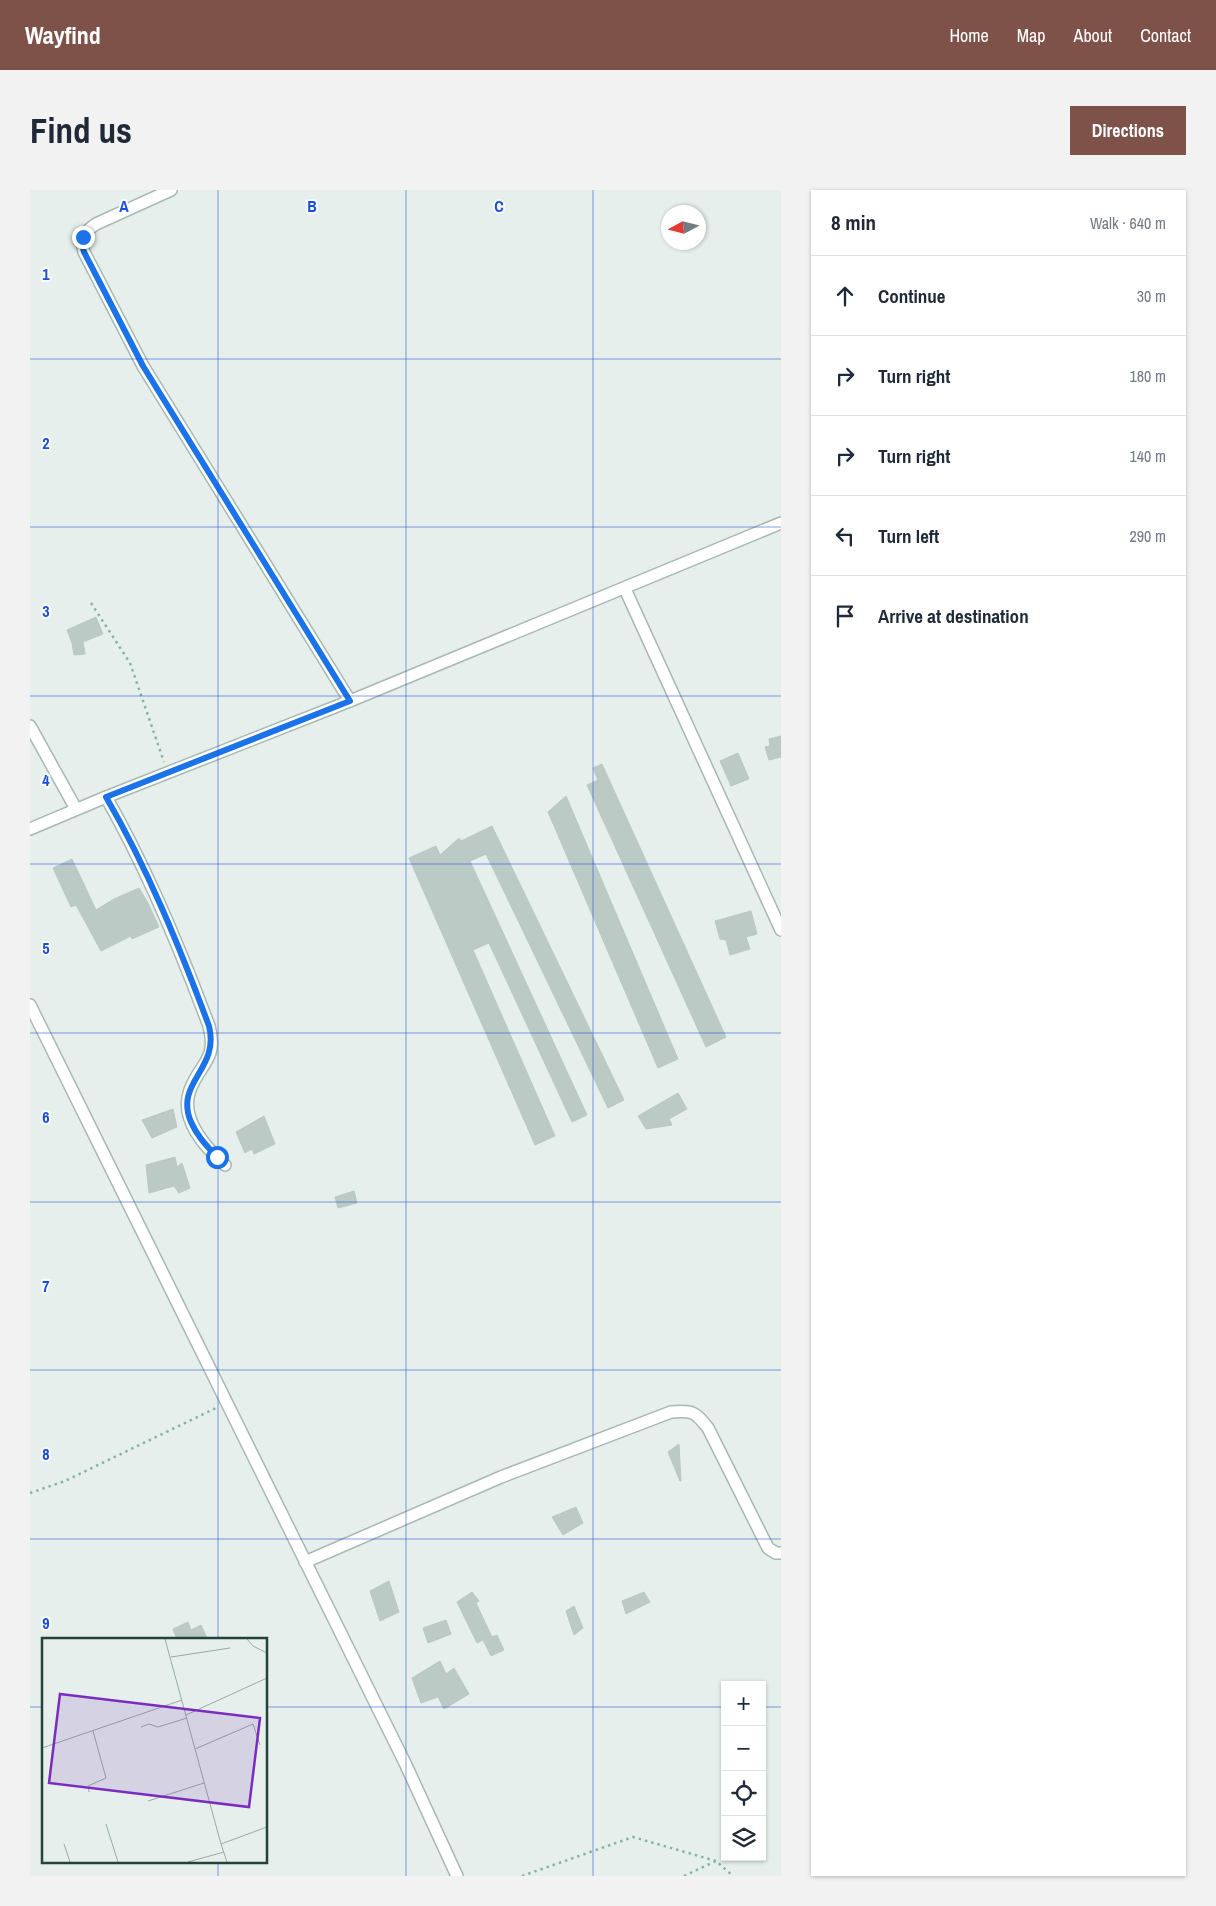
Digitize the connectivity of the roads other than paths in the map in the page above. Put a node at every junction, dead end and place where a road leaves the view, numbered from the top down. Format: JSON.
{"nodes":[{"id":1,"x":171,"y":190,"type":"edge"},
{"id":2,"x":781,"y":523,"type":"edge"},
{"id":3,"x":625,"y":588,"type":"junction"},
{"id":4,"x":350,"y":701,"type":"junction"},
{"id":5,"x":30,"y":726,"type":"edge"},
{"id":6,"x":106,"y":797,"type":"junction"},
{"id":7,"x":76,"y":809,"type":"junction"},
{"id":8,"x":30,"y":829,"type":"edge"},
{"id":9,"x":781,"y":930,"type":"edge"},
{"id":10,"x":30,"y":1005,"type":"edge"},
{"id":11,"x":225,"y":1165,"type":"dead end"},
{"id":12,"x":781,"y":1553,"type":"edge"},
{"id":13,"x":305,"y":1562,"type":"junction"},
{"id":14,"x":457,"y":1876,"type":"edge"}],
"edges":[{"from":1,"to":4,"type":"street"},
{"from":2,"to":3,"type":"street"},
{"from":3,"to":4,"type":"street"},
{"from":3,"to":9,"type":"street"},
{"from":4,"to":6,"type":"street"},
{"from":5,"to":7,"type":"street"},
{"from":6,"to":7,"type":"street"},
{"from":6,"to":11,"type":"street"},
{"from":7,"to":8,"type":"street"},
{"from":10,"to":13,"type":"street"},
{"from":12,"to":13,"type":"street"},
{"from":13,"to":14,"type":"street"}]}
